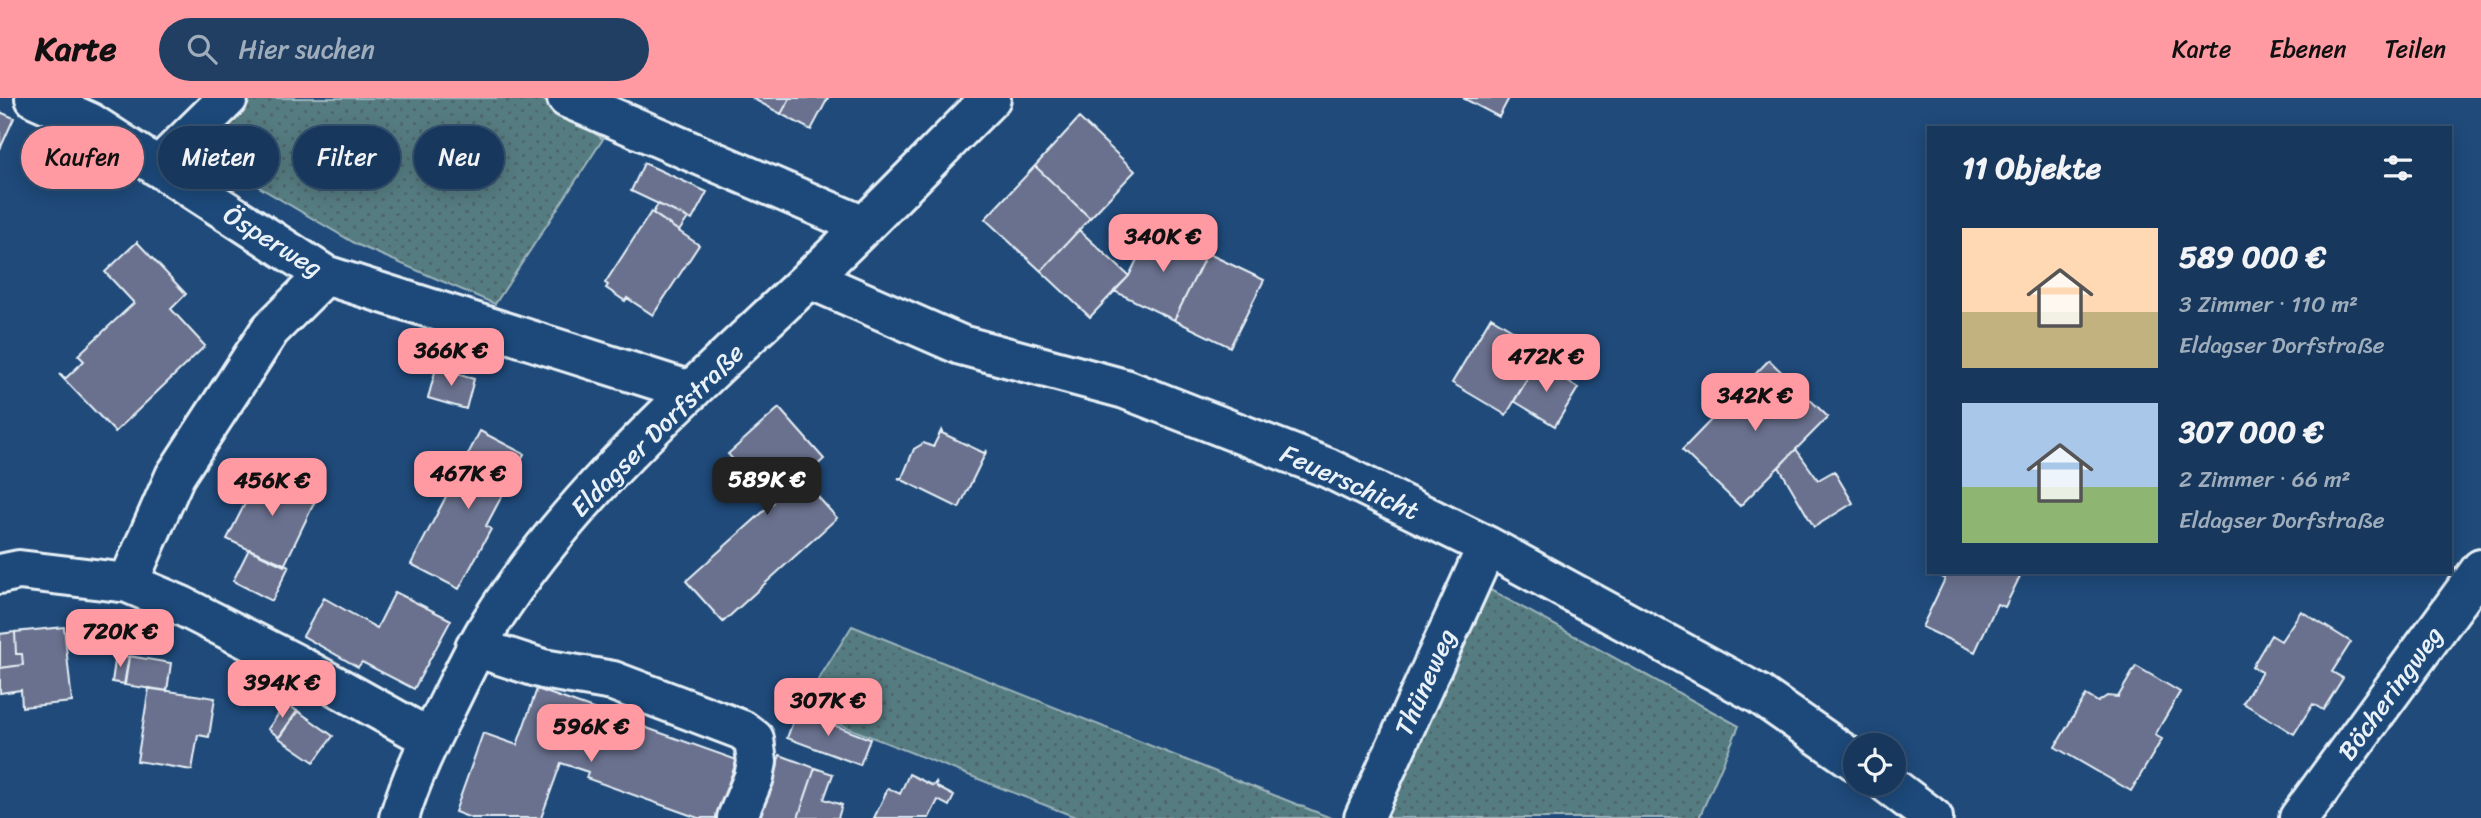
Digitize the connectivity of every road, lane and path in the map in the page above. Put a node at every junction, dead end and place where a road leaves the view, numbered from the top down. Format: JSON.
{"nodes":[{"id":1,"x":35,"y":98,"type":"edge"},
{"id":2,"x":228,"y":98,"type":"edge"},
{"id":3,"x":567,"y":98,"type":"edge"},
{"id":4,"x":991,"y":98,"type":"edge"},
{"id":5,"x":200,"y":126,"type":"edge"},
{"id":6,"x":158,"y":167,"type":"edge"},
{"id":7,"x":192,"y":189,"type":"edge"},
{"id":8,"x":864,"y":226,"type":"junction"},
{"id":9,"x":324,"y":275,"type":"junction"},
{"id":10,"x":810,"y":279,"type":"junction"},
{"id":11,"x":691,"y":391,"type":"junction"},
{"id":12,"x":1487,"y":546,"type":"junction"},
{"id":13,"x":2481,"y":569,"type":"edge"},
{"id":14,"x":0,"y":574,"type":"edge"},
{"id":15,"x":128,"y":583,"type":"junction"},
{"id":16,"x":475,"y":647,"type":"junction"},
{"id":17,"x":429,"y":738,"type":"junction"},
{"id":18,"x":1843,"y":753,"type":"edge"},
{"id":19,"x":1904,"y":796,"type":"edge"},
{"id":20,"x":399,"y":818,"type":"edge"},
{"id":21,"x":737,"y":818,"type":"edge"},
{"id":22,"x":1364,"y":818,"type":"edge"},
{"id":23,"x":1933,"y":818,"type":"edge"},
{"id":24,"x":2298,"y":818,"type":"edge"}],
"edges":[{"from":1,"to":6,"type":"street","name":"Ösperweg"},
{"from":2,"to":5,"type":"street"},
{"from":3,"to":8,"type":"street"},
{"from":4,"to":8,"type":"street","name":"Eldagser Dorfstraße"},
{"from":7,"to":9,"type":"street","name":"Ösperweg"},
{"from":8,"to":10,"type":"street","name":"Eldagser Dorfstraße"},
{"from":9,"to":11,"type":"street","name":"Ösperweg"},
{"from":9,"to":15,"type":"street"},
{"from":10,"to":11,"type":"street","name":"Eldagser Dorfstraße"},
{"from":10,"to":12,"type":"street","name":"Feuerschicht"},
{"from":11,"to":16,"type":"street","name":"Eldagser Dorfstraße"},
{"from":12,"to":18,"type":"street","name":"Feuerschicht"},
{"from":12,"to":22,"type":"street","name":"Thüneweg"},
{"from":13,"to":24,"type":"street","name":"Böcheringweg"},
{"from":14,"to":15,"type":"street"},
{"from":15,"to":17,"type":"street"},
{"from":16,"to":17,"type":"street","name":"Eldagser Dorfstraße"},
{"from":16,"to":21,"type":"street"},
{"from":17,"to":20,"type":"street","name":"Eldagser Dorfstraße"},
{"from":19,"to":23,"type":"street"}]}
